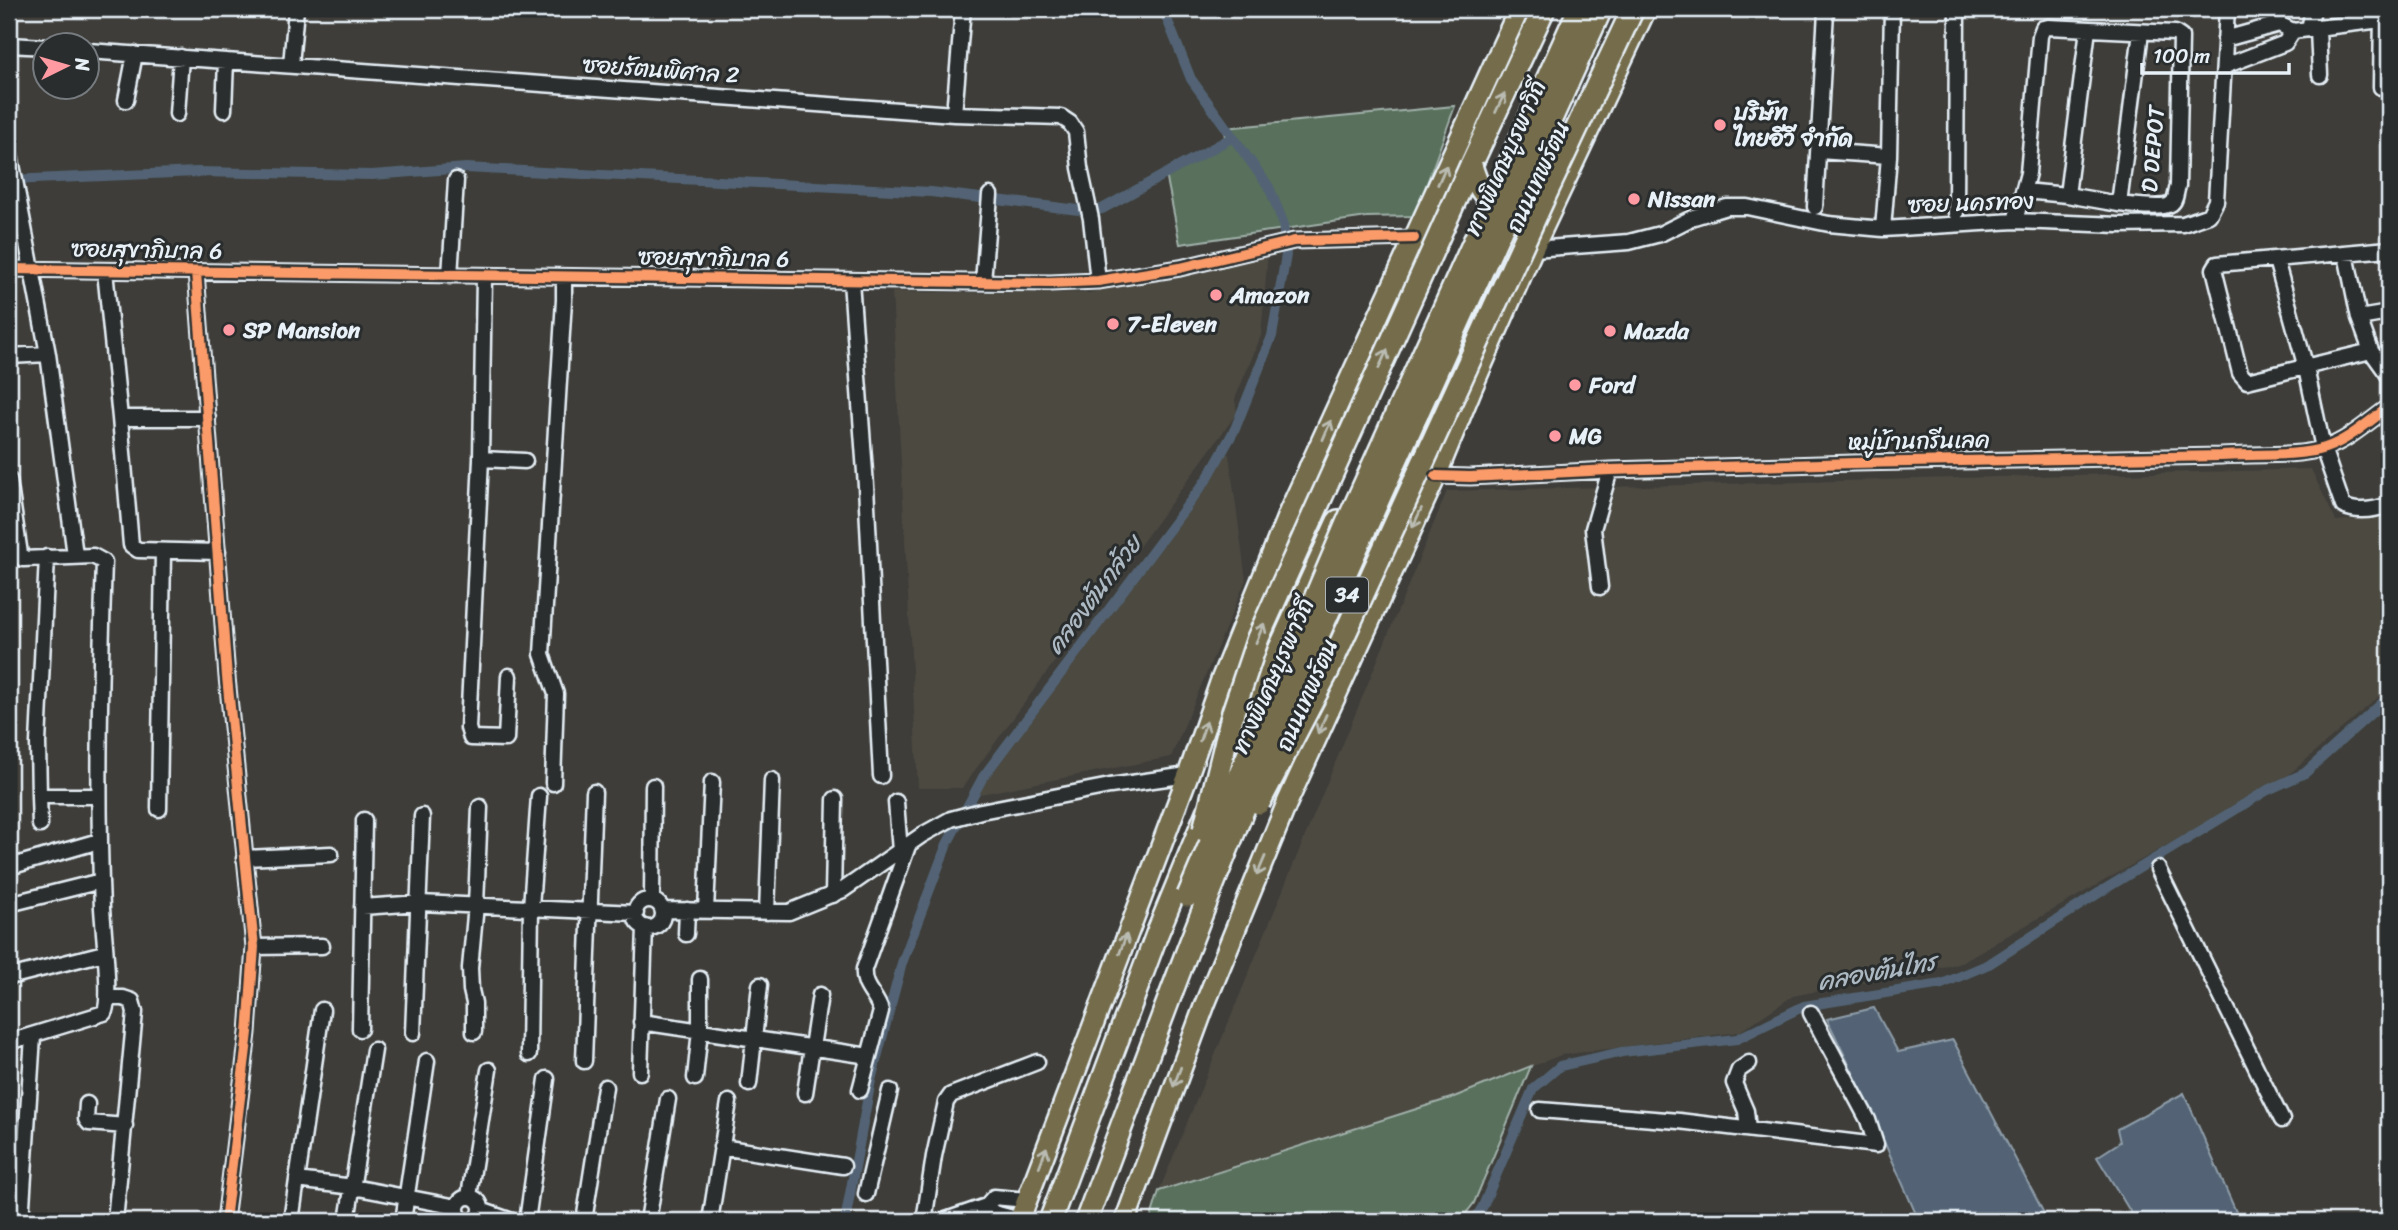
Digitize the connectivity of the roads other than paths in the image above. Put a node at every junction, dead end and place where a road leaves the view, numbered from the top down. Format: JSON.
{"nodes":[{"id":1,"x":296,"y":9,"type":"edge"},
{"id":2,"x":963,"y":9,"type":"edge"},
{"id":3,"x":1519,"y":9,"type":"edge"},
{"id":4,"x":1544,"y":9,"type":"edge"},
{"id":5,"x":1569,"y":9,"type":"edge"},
{"id":6,"x":1579,"y":9,"type":"edge"},
{"id":7,"x":1601,"y":9,"type":"edge"},
{"id":8,"x":1609,"y":9,"type":"edge"},
{"id":9,"x":1633,"y":9,"type":"edge"},
{"id":10,"x":1647,"y":9,"type":"edge"},
{"id":11,"x":1892,"y":9,"type":"edge"},
{"id":12,"x":1957,"y":9,"type":"edge"},
{"id":13,"x":2227,"y":9,"type":"edge"},
{"id":14,"x":2313,"y":9,"type":"edge"},
{"id":15,"x":1826,"y":11,"type":"dead end"},
{"id":16,"x":2385,"y":16,"type":"edge"},
{"id":17,"x":2088,"y":29,"type":"junction"},
{"id":18,"x":2314,"y":29,"type":"junction"},
{"id":19,"x":2293,"y":31,"type":"junction"},
{"id":20,"x":2141,"y":32,"type":"junction"},
{"id":21,"x":2225,"y":39,"type":"junction"},
{"id":22,"x":9,"y":45,"type":"edge"},
{"id":23,"x":32,"y":46,"type":"edge"},
{"id":24,"x":102,"y":52,"type":"edge"},
{"id":25,"x":135,"y":54,"type":"junction"},
{"id":26,"x":181,"y":57,"type":"junction"},
{"id":27,"x":226,"y":61,"type":"junction"},
{"id":28,"x":291,"y":65,"type":"junction"},
{"id":29,"x":2225,"y":66,"type":"junction"},
{"id":30,"x":2320,"y":75,"type":"dead end"},
{"id":31,"x":2381,"y":87,"type":"dead end"},
{"id":32,"x":127,"y":100,"type":"dead end"},
{"id":33,"x":224,"y":110,"type":"dead end"},
{"id":34,"x":177,"y":114,"type":"dead end"},
{"id":35,"x":954,"y":114,"type":"junction"},
{"id":36,"x":9,"y":149,"type":"edge"},
{"id":37,"x":1819,"y":151,"type":"junction"},
{"id":38,"x":1889,"y":156,"type":"junction"},
{"id":39,"x":1471,"y":165,"type":"junction"},
{"id":40,"x":456,"y":180,"type":"dead end"},
{"id":41,"x":2024,"y":191,"type":"junction"},
{"id":42,"x":990,"y":195,"type":"dead end"},
{"id":43,"x":2067,"y":195,"type":"junction"},
{"id":44,"x":1543,"y":200,"type":"junction"},
{"id":45,"x":2119,"y":204,"type":"junction"},
{"id":46,"x":2154,"y":206,"type":"junction"},
{"id":47,"x":1815,"y":207,"type":"dead end"},
{"id":48,"x":1956,"y":213,"type":"dead end"},
{"id":49,"x":2015,"y":221,"type":"junction"},
{"id":50,"x":2153,"y":224,"type":"junction"},
{"id":51,"x":1883,"y":229,"type":"junction"},
{"id":52,"x":1414,"y":238,"type":"junction"},
{"id":53,"x":1533,"y":249,"type":"junction"},
{"id":54,"x":2389,"y":249,"type":"edge"},
{"id":55,"x":2346,"y":254,"type":"junction"},
{"id":56,"x":2276,"y":260,"type":"junction"},
{"id":57,"x":9,"y":269,"type":"edge"},
{"id":58,"x":31,"y":270,"type":"junction"},
{"id":59,"x":105,"y":271,"type":"junction"},
{"id":60,"x":195,"y":272,"type":"junction"},
{"id":61,"x":450,"y":276,"type":"junction"},
{"id":62,"x":484,"y":277,"type":"junction"},
{"id":63,"x":564,"y":278,"type":"junction"},
{"id":64,"x":851,"y":281,"type":"junction"},
{"id":65,"x":1098,"y":281,"type":"junction"},
{"id":66,"x":983,"y":282,"type":"junction"},
{"id":67,"x":2389,"y":313,"type":"edge"},
{"id":68,"x":2359,"y":318,"type":"junction"},
{"id":69,"x":2371,"y":351,"type":"junction"},
{"id":70,"x":48,"y":354,"type":"junction"},
{"id":71,"x":9,"y":356,"type":"edge"},
{"id":72,"x":2306,"y":368,"type":"junction"},
{"id":73,"x":2389,"y":376,"type":"edge"},
{"id":74,"x":2389,"y":407,"type":"edge"},
{"id":75,"x":120,"y":418,"type":"junction"},
{"id":76,"x":208,"y":418,"type":"junction"},
{"id":77,"x":2323,"y":448,"type":"junction"},
{"id":78,"x":481,"y":459,"type":"junction"},
{"id":79,"x":525,"y":461,"type":"dead end"},
{"id":80,"x":1310,"y":468,"type":"junction"},
{"id":81,"x":1610,"y":470,"type":"junction"},
{"id":82,"x":1436,"y":476,"type":"junction"},
{"id":83,"x":9,"y":480,"type":"edge"},
{"id":84,"x":2389,"y":505,"type":"edge"},
{"id":85,"x":163,"y":552,"type":"junction"},
{"id":86,"x":218,"y":552,"type":"junction"},
{"id":87,"x":75,"y":555,"type":"junction"},
{"id":88,"x":47,"y":558,"type":"junction"},
{"id":89,"x":1600,"y":587,"type":"dead end"},
{"id":90,"x":1291,"y":619,"type":"junction"},
{"id":91,"x":509,"y":676,"type":"dead end"},
{"id":92,"x":1188,"y":775,"type":"junction"},
{"id":93,"x":881,"y":776,"type":"dead end"},
{"id":94,"x":772,"y":780,"type":"dead end"},
{"id":95,"x":712,"y":782,"type":"dead end"},
{"id":96,"x":552,"y":783,"type":"dead end"},
{"id":97,"x":653,"y":786,"type":"dead end"},
{"id":98,"x":594,"y":792,"type":"dead end"},
{"id":99,"x":39,"y":796,"type":"junction"},
{"id":100,"x":98,"y":796,"type":"junction"},
{"id":101,"x":538,"y":796,"type":"dead end"},
{"id":102,"x":835,"y":799,"type":"dead end"},
{"id":103,"x":896,"y":802,"type":"dead end"},
{"id":104,"x":480,"y":807,"type":"dead end"},
{"id":105,"x":159,"y":809,"type":"dead end"},
{"id":106,"x":422,"y":816,"type":"dead end"},
{"id":107,"x":364,"y":820,"type":"dead end"},
{"id":108,"x":40,"y":825,"type":"dead end"},
{"id":109,"x":99,"y":841,"type":"junction"},
{"id":110,"x":904,"y":848,"type":"junction"},
{"id":111,"x":331,"y":854,"type":"dead end"},
{"id":112,"x":244,"y":858,"type":"junction"},
{"id":113,"x":9,"y":867,"type":"edge"},
{"id":114,"x":2158,"y":869,"type":"dead end"},
{"id":115,"x":101,"y":881,"type":"junction"},
{"id":116,"x":833,"y":895,"type":"junction"},
{"id":117,"x":1196,"y":900,"type":"junction"},
{"id":118,"x":419,"y":903,"type":"junction"},
{"id":119,"x":9,"y":904,"type":"edge"},
{"id":120,"x":476,"y":905,"type":"junction"},
{"id":121,"x":657,"y":905,"type":"junction"},
{"id":122,"x":362,"y":907,"type":"junction"},
{"id":123,"x":531,"y":907,"type":"junction"},
{"id":124,"x":687,"y":910,"type":"junction"},
{"id":125,"x":706,"y":910,"type":"junction"},
{"id":126,"x":591,"y":911,"type":"junction"},
{"id":127,"x":767,"y":912,"type":"junction"},
{"id":128,"x":636,"y":913,"type":"junction"},
{"id":129,"x":645,"y":927,"type":"junction"},
{"id":130,"x":686,"y":934,"type":"dead end"},
{"id":131,"x":322,"y":946,"type":"dead end"},
{"id":132,"x":254,"y":947,"type":"junction"},
{"id":133,"x":104,"y":953,"type":"junction"},
{"id":134,"x":9,"y":977,"type":"edge"},
{"id":135,"x":700,"y":978,"type":"dead end"},
{"id":136,"x":760,"y":985,"type":"dead end"},
{"id":137,"x":820,"y":995,"type":"dead end"},
{"id":138,"x":109,"y":998,"type":"junction"},
{"id":139,"x":322,"y":1010,"type":"dead end"},
{"id":140,"x":1811,"y":1013,"type":"dead end"},
{"id":141,"x":641,"y":1022,"type":"junction"},
{"id":142,"x":360,"y":1029,"type":"dead end"},
{"id":143,"x":700,"y":1030,"type":"junction"},
{"id":144,"x":474,"y":1032,"type":"dead end"},
{"id":145,"x":414,"y":1033,"type":"dead end"},
{"id":146,"x":33,"y":1036,"type":"junction"},
{"id":147,"x":753,"y":1040,"type":"junction"},
{"id":148,"x":9,"y":1042,"type":"edge"},
{"id":149,"x":811,"y":1048,"type":"junction"},
{"id":150,"x":374,"y":1050,"type":"dead end"},
{"id":151,"x":529,"y":1054,"type":"dead end"},
{"id":152,"x":869,"y":1056,"type":"junction"},
{"id":153,"x":427,"y":1061,"type":"dead end"},
{"id":154,"x":584,"y":1061,"type":"dead end"},
{"id":155,"x":1037,"y":1062,"type":"dead end"},
{"id":156,"x":1749,"y":1063,"type":"dead end"},
{"id":157,"x":489,"y":1070,"type":"dead end"},
{"id":158,"x":640,"y":1072,"type":"dead end"},
{"id":159,"x":695,"y":1077,"type":"dead end"},
{"id":160,"x":547,"y":1079,"type":"dead end"},
{"id":161,"x":749,"y":1084,"type":"dead end"},
{"id":162,"x":605,"y":1087,"type":"dead end"},
{"id":163,"x":860,"y":1090,"type":"dead end"},
{"id":164,"x":890,"y":1091,"type":"dead end"},
{"id":165,"x":805,"y":1093,"type":"dead end"},
{"id":166,"x":668,"y":1099,"type":"dead end"},
{"id":167,"x":729,"y":1102,"type":"dead end"},
{"id":168,"x":87,"y":1104,"type":"dead end"},
{"id":169,"x":1540,"y":1110,"type":"dead end"},
{"id":170,"x":2282,"y":1120,"type":"dead end"},
{"id":171,"x":125,"y":1126,"type":"junction"},
{"id":172,"x":1748,"y":1129,"type":"junction"},
{"id":173,"x":721,"y":1147,"type":"junction"},
{"id":174,"x":843,"y":1166,"type":"dead end"},
{"id":175,"x":297,"y":1180,"type":"junction"},
{"id":176,"x":353,"y":1187,"type":"junction"},
{"id":177,"x":866,"y":1194,"type":"dead end"},
{"id":178,"x":469,"y":1196,"type":"junction"},
{"id":179,"x":406,"y":1197,"type":"junction"},
{"id":180,"x":1027,"y":1200,"type":"junction"},
{"id":181,"x":986,"y":1206,"type":"junction"},
{"id":182,"x":457,"y":1207,"type":"junction"},
{"id":183,"x":481,"y":1210,"type":"junction"},
{"id":184,"x":1020,"y":1220,"type":"edge"},
{"id":185,"x":21,"y":1221,"type":"edge"},
{"id":186,"x":115,"y":1221,"type":"edge"},
{"id":187,"x":225,"y":1221,"type":"edge"},
{"id":188,"x":291,"y":1221,"type":"edge"},
{"id":189,"x":347,"y":1221,"type":"edge"},
{"id":190,"x":402,"y":1221,"type":"edge"},
{"id":191,"x":466,"y":1221,"type":"edge"},
{"id":192,"x":512,"y":1221,"type":"edge"},
{"id":193,"x":527,"y":1221,"type":"edge"},
{"id":194,"x":584,"y":1221,"type":"edge"},
{"id":195,"x":648,"y":1221,"type":"edge"},
{"id":196,"x":710,"y":1221,"type":"edge"},
{"id":197,"x":924,"y":1221,"type":"edge"},
{"id":198,"x":943,"y":1221,"type":"edge"},
{"id":199,"x":1050,"y":1221,"type":"edge"},
{"id":200,"x":1065,"y":1221,"type":"edge"},
{"id":201,"x":1086,"y":1221,"type":"edge"},
{"id":202,"x":1095,"y":1221,"type":"edge"},
{"id":203,"x":1125,"y":1221,"type":"edge"}],
"edges":[{"from":1,"to":28,"type":"street"},
{"from":2,"to":35,"type":"street"},
{"from":52,"to":3,"type":"main road","one_way":true},
{"from":39,"to":4,"type":"highway","one_way":true},
{"from":5,"to":90,"type":"highway","name":"ถนนเทพรัตน","number":"34"},
{"from":6,"to":117,"type":"highway","name":"ทางพิเศษบูรพาวิถี","bridge":true},
{"from":7,"to":117,"type":"highway","name":"ทางพิเศษบูรพาวิถี","bridge":true},
{"from":8,"to":202,"type":"highway","name":"ถนนเทพรัตน","number":"34"},
{"from":9,"to":44,"type":"highway","bridge":true},
{"from":10,"to":53,"type":"main road","name":"ถนนเทพรัตน","number":"34"},
{"from":11,"to":38,"type":"street"},
{"from":12,"to":48,"type":"street"},
{"from":13,"to":21,"type":"street","name":"ซอย นครทอง"},
{"from":14,"to":18,"type":"street"},
{"from":15,"to":37,"type":"street"},
{"from":16,"to":18,"type":"street"},
{"from":16,"to":31,"type":"street"},
{"from":17,"to":20,"type":"street","name":"D DEPOT"},
{"from":17,"to":41,"type":"street","name":"D DEPOT"},
{"from":17,"to":43,"type":"street"},
{"from":18,"to":19,"type":"street"},
{"from":18,"to":30,"type":"street"},
{"from":19,"to":21,"type":"street"},
{"from":19,"to":29,"type":"street"},
{"from":20,"to":45,"type":"street","name":"D DEPOT"},
{"from":20,"to":46,"type":"street","name":"D DEPOT"},
{"from":21,"to":29,"type":"street","name":"ซอย นครทอง"},
{"from":22,"to":23,"type":"street"},
{"from":24,"to":25,"type":"street","name":"ซอยรัตนพิศาล 2"},
{"from":25,"to":26,"type":"street","name":"ซอยรัตนพิศาล 2"},
{"from":25,"to":32,"type":"street"},
{"from":26,"to":27,"type":"street","name":"ซอยรัตนพิศาล 2"},
{"from":26,"to":34,"type":"street"},
{"from":27,"to":28,"type":"street","name":"ซอยรัตนพิศาล 2"},
{"from":27,"to":33,"type":"street"},
{"from":28,"to":35,"type":"street","name":"ซอยรัตนพิศาล 2"},
{"from":29,"to":50,"type":"street","name":"ซอย นครทอง"},
{"from":35,"to":65,"type":"street","name":"ซอยรัตนพิศาล 2"},
{"from":36,"to":58,"type":"street"},
{"from":37,"to":38,"type":"street"},
{"from":37,"to":47,"type":"street"},
{"from":38,"to":51,"type":"street"},
{"from":39,"to":44,"type":"highway","bridge":true},
{"from":117,"to":39,"type":"highway","one_way":true,"bridge":true},
{"from":40,"to":61,"type":"street"},
{"from":41,"to":43,"type":"street","name":"D DEPOT"},
{"from":41,"to":49,"type":"street","name":"D DEPOT"},
{"from":42,"to":66,"type":"street"},
{"from":43,"to":45,"type":"street","name":"D DEPOT"},
{"from":44,"to":117,"type":"highway","bridge":true},
{"from":45,"to":46,"type":"street","name":"D DEPOT"},
{"from":46,"to":50,"type":"street","name":"D DEPOT"},
{"from":49,"to":50,"type":"street","name":"ซอย นครทอง"},
{"from":49,"to":51,"type":"street","name":"ซอย นครทอง"},
{"from":51,"to":53,"type":"street","name":"ซอย นครทอง"},
{"from":52,"to":65,"type":"street","name":"ซอยสุขาภิบาล 6"},
{"from":80,"to":52,"type":"main road","one_way":true},
{"from":53,"to":82,"type":"main road","name":"ถนนเทพรัตน","number":"34"},
{"from":54,"to":55,"type":"street"},
{"from":55,"to":56,"type":"street"},
{"from":55,"to":68,"type":"street"},
{"from":56,"to":72,"type":"street"},
{"from":56,"to":72,"type":"street"},
{"from":57,"to":58,"type":"street","name":"ซอยสุขาภิบาล 6"},
{"from":58,"to":59,"type":"street","name":"ซอยสุขาภิบาล 6"},
{"from":58,"to":70,"type":"street"},
{"from":59,"to":60,"type":"street","name":"ซอยสุขาภิบาล 6"},
{"from":59,"to":75,"type":"street"},
{"from":60,"to":61,"type":"street","name":"ซอยสุขาภิบาล 6"},
{"from":60,"to":76,"type":"street"},
{"from":61,"to":62,"type":"street","name":"ซอยสุขาภิบาล 6"},
{"from":62,"to":63,"type":"street","name":"ซอยสุขาภิบาล 6"},
{"from":62,"to":78,"type":"street"},
{"from":63,"to":64,"type":"street","name":"ซอยสุขาภิบาล 6"},
{"from":63,"to":96,"type":"street"},
{"from":64,"to":66,"type":"street","name":"ซอยสุขาภิบาล 6"},
{"from":64,"to":93,"type":"street"},
{"from":65,"to":66,"type":"street","name":"ซอยสุขาภิบาล 6"},
{"from":67,"to":68,"type":"street"},
{"from":68,"to":69,"type":"street"},
{"from":69,"to":72,"type":"street"},
{"from":69,"to":73,"type":"street"},
{"from":70,"to":71,"type":"street"},
{"from":70,"to":87,"type":"street"},
{"from":72,"to":77,"type":"street"},
{"from":74,"to":77,"type":"street","name":"หมู่บ้านกรีนเลค"},
{"from":75,"to":76,"type":"street"},
{"from":75,"to":85,"type":"street"},
{"from":76,"to":86,"type":"street"},
{"from":77,"to":81,"type":"street","name":"หมู่บ้านกรีนเลค"},
{"from":77,"to":84,"type":"street"},
{"from":78,"to":79,"type":"street"},
{"from":78,"to":91,"type":"street"},
{"from":80,"to":90,"type":"highway"},
{"from":92,"to":80,"type":"main road","one_way":true},
{"from":81,"to":82,"type":"street","name":"หมู่บ้านกรีนเลค"},
{"from":81,"to":89,"type":"street"},
{"from":82,"to":203,"type":"main road","name":"ถนนเทพรัตน","number":"34","one_way":true},
{"from":83,"to":88,"type":"street"},
{"from":85,"to":86,"type":"street"},
{"from":85,"to":105,"type":"street"},
{"from":86,"to":112,"type":"street"},
{"from":87,"to":88,"type":"street"},
{"from":87,"to":100,"type":"street"},
{"from":88,"to":99,"type":"street"},
{"from":90,"to":199,"type":"highway","name":"ถนนเทพรัตน","number":"34"},
{"from":92,"to":110,"type":"street"},
{"from":180,"to":92,"type":"main road","one_way":true},
{"from":94,"to":127,"type":"street"},
{"from":95,"to":125,"type":"street"},
{"from":97,"to":121,"type":"street"},
{"from":98,"to":126,"type":"street"},
{"from":99,"to":100,"type":"street"},
{"from":99,"to":108,"type":"street"},
{"from":100,"to":109,"type":"street"},
{"from":101,"to":123,"type":"street"},
{"from":102,"to":116,"type":"street"},
{"from":103,"to":110,"type":"street"},
{"from":104,"to":120,"type":"street"},
{"from":106,"to":118,"type":"street"},
{"from":107,"to":122,"type":"street"},
{"from":109,"to":113,"type":"street"},
{"from":109,"to":115,"type":"street"},
{"from":110,"to":116,"type":"street"},
{"from":110,"to":152,"type":"street"},
{"from":111,"to":112,"type":"street"},
{"from":112,"to":132,"type":"street"},
{"from":114,"to":170,"type":"street"},
{"from":115,"to":119,"type":"street"},
{"from":115,"to":133,"type":"street"},
{"from":116,"to":127,"type":"street"},
{"from":117,"to":200,"type":"highway","name":"ทางพิเศษบูรพาวิถี"},
{"from":117,"to":201,"type":"highway","name":"ทางพิเศษบูรพาวิถี","bridge":true},
{"from":118,"to":120,"type":"street"},
{"from":118,"to":122,"type":"street"},
{"from":118,"to":145,"type":"street"},
{"from":120,"to":123,"type":"street"},
{"from":120,"to":144,"type":"street"},
{"from":121,"to":124,"type":"street"},
{"from":121,"to":128,"type":"street"},
{"from":121,"to":129,"type":"street"},
{"from":122,"to":142,"type":"street"},
{"from":123,"to":126,"type":"street"},
{"from":123,"to":151,"type":"street"},
{"from":124,"to":125,"type":"street"},
{"from":124,"to":130,"type":"street"},
{"from":125,"to":127,"type":"street"},
{"from":126,"to":128,"type":"street"},
{"from":126,"to":154,"type":"street"},
{"from":128,"to":129,"type":"street"},
{"from":129,"to":141,"type":"street"},
{"from":131,"to":132,"type":"street"},
{"from":132,"to":187,"type":"street"},
{"from":133,"to":134,"type":"street"},
{"from":133,"to":138,"type":"street"},
{"from":135,"to":143,"type":"street"},
{"from":136,"to":147,"type":"street"},
{"from":137,"to":149,"type":"street"},
{"from":138,"to":146,"type":"street"},
{"from":138,"to":171,"type":"street"},
{"from":139,"to":175,"type":"street"},
{"from":140,"to":172,"type":"street"},
{"from":141,"to":143,"type":"street"},
{"from":141,"to":158,"type":"street"},
{"from":143,"to":147,"type":"street"},
{"from":143,"to":159,"type":"street"},
{"from":146,"to":148,"type":"street"},
{"from":146,"to":185,"type":"street"},
{"from":147,"to":149,"type":"street"},
{"from":147,"to":161,"type":"street"},
{"from":149,"to":152,"type":"street"},
{"from":149,"to":165,"type":"street"},
{"from":150,"to":176,"type":"street"},
{"from":152,"to":163,"type":"street"},
{"from":153,"to":179,"type":"street"},
{"from":155,"to":197,"type":"street"},
{"from":156,"to":172,"type":"street"},
{"from":157,"to":178,"type":"street"},
{"from":160,"to":193,"type":"street"},
{"from":162,"to":194,"type":"street"},
{"from":164,"to":177,"type":"street"},
{"from":166,"to":195,"type":"street"},
{"from":167,"to":173,"type":"street"},
{"from":168,"to":171,"type":"street"},
{"from":169,"to":172,"type":"street"},
{"from":171,"to":186,"type":"street"},
{"from":173,"to":174,"type":"street"},
{"from":173,"to":196,"type":"street"},
{"from":175,"to":176,"type":"street"},
{"from":175,"to":188,"type":"street"},
{"from":176,"to":179,"type":"street"},
{"from":176,"to":189,"type":"street"},
{"from":178,"to":182,"type":"street"},
{"from":178,"to":183,"type":"street"},
{"from":179,"to":182,"type":"street"},
{"from":179,"to":190,"type":"street"},
{"from":180,"to":181,"type":"street"},
{"from":180,"to":184,"type":"main road"},
{"from":181,"to":184,"type":"street"},
{"from":181,"to":198,"type":"street"},
{"from":182,"to":191,"type":"street"},
{"from":183,"to":191,"type":"street"},
{"from":183,"to":192,"type":"street"}]}
